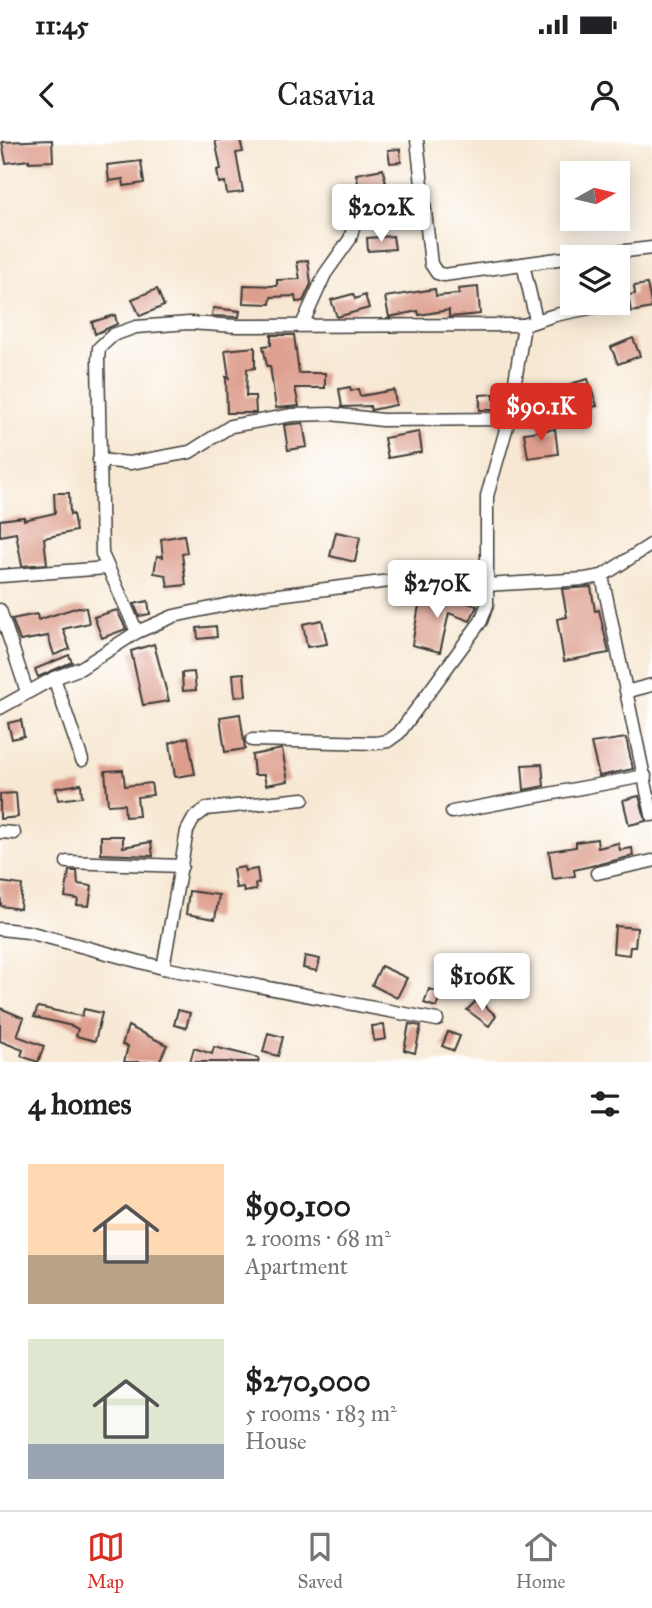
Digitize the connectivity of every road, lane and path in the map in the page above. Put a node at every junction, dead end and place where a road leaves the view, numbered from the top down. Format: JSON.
{"nodes":[{"id":1,"x":417,"y":140,"type":"edge"},
{"id":2,"x":423,"y":191,"type":"junction"},
{"id":3,"x":652,"y":248,"type":"edge"},
{"id":4,"x":630,"y":250,"type":"edge"},
{"id":5,"x":560,"y":259,"type":"edge"},
{"id":6,"x":523,"y":264,"type":"junction"},
{"id":7,"x":561,"y":315,"type":"edge"},
{"id":8,"x":530,"y":322,"type":"junction"},
{"id":9,"x":302,"y":325,"type":"junction"},
{"id":10,"x":509,"y":419,"type":"junction"},
{"id":11,"x":99,"y":460,"type":"junction"},
{"id":12,"x":652,"y":544,"type":"edge"},
{"id":13,"x":107,"y":568,"type":"junction"},
{"id":14,"x":0,"y":576,"type":"edge"},
{"id":15,"x":602,"y":576,"type":"junction"},
{"id":16,"x":486,"y":585,"type":"junction"},
{"id":17,"x":0,"y":610,"type":"edge"},
{"id":18,"x":137,"y":632,"type":"junction"},
{"id":19,"x":54,"y":678,"type":"junction"},
{"id":20,"x":652,"y":685,"type":"edge"},
{"id":21,"x":629,"y":691,"type":"junction"},
{"id":22,"x":27,"y":692,"type":"junction"},
{"id":23,"x":0,"y":708,"type":"edge"},
{"id":24,"x":252,"y":740,"type":"dead end"},
{"id":25,"x":82,"y":760,"type":"dead end"},
{"id":26,"x":645,"y":776,"type":"junction"},
{"id":27,"x":303,"y":799,"type":"dead end"},
{"id":28,"x":452,"y":812,"type":"dead end"},
{"id":29,"x":652,"y":815,"type":"edge"},
{"id":30,"x":0,"y":832,"type":"edge"},
{"id":31,"x":14,"y":833,"type":"dead end"},
{"id":32,"x":652,"y":860,"type":"edge"},
{"id":33,"x":67,"y":862,"type":"dead end"},
{"id":34,"x":182,"y":866,"type":"junction"},
{"id":35,"x":597,"y":873,"type":"dead end"},
{"id":36,"x":0,"y":929,"type":"edge"},
{"id":37,"x":163,"y":968,"type":"junction"},
{"id":38,"x":437,"y":1020,"type":"dead end"}],
"edges":[{"from":1,"to":2,"type":"street"},
{"from":2,"to":6,"type":"street"},
{"from":2,"to":9,"type":"street"},
{"from":3,"to":4,"type":"street"},
{"from":5,"to":6,"type":"street"},
{"from":6,"to":8,"type":"street"},
{"from":7,"to":8,"type":"street"},
{"from":8,"to":9,"type":"street"},
{"from":8,"to":10,"type":"street"},
{"from":9,"to":11,"type":"street"},
{"from":10,"to":11,"type":"street"},
{"from":10,"to":16,"type":"street"},
{"from":11,"to":13,"type":"street"},
{"from":12,"to":15,"type":"street"},
{"from":13,"to":14,"type":"street"},
{"from":13,"to":18,"type":"street"},
{"from":15,"to":16,"type":"street"},
{"from":15,"to":21,"type":"street"},
{"from":16,"to":18,"type":"street"},
{"from":16,"to":24,"type":"street"},
{"from":17,"to":22,"type":"street"},
{"from":18,"to":19,"type":"street"},
{"from":19,"to":22,"type":"street"},
{"from":19,"to":25,"type":"street"},
{"from":20,"to":21,"type":"street"},
{"from":21,"to":26,"type":"street"},
{"from":22,"to":23,"type":"street"},
{"from":26,"to":28,"type":"street"},
{"from":26,"to":29,"type":"street"},
{"from":27,"to":34,"type":"street"},
{"from":30,"to":31,"type":"street"},
{"from":32,"to":35,"type":"street"},
{"from":33,"to":34,"type":"street"},
{"from":34,"to":37,"type":"street"},
{"from":36,"to":37,"type":"street"},
{"from":37,"to":38,"type":"street"}]}
